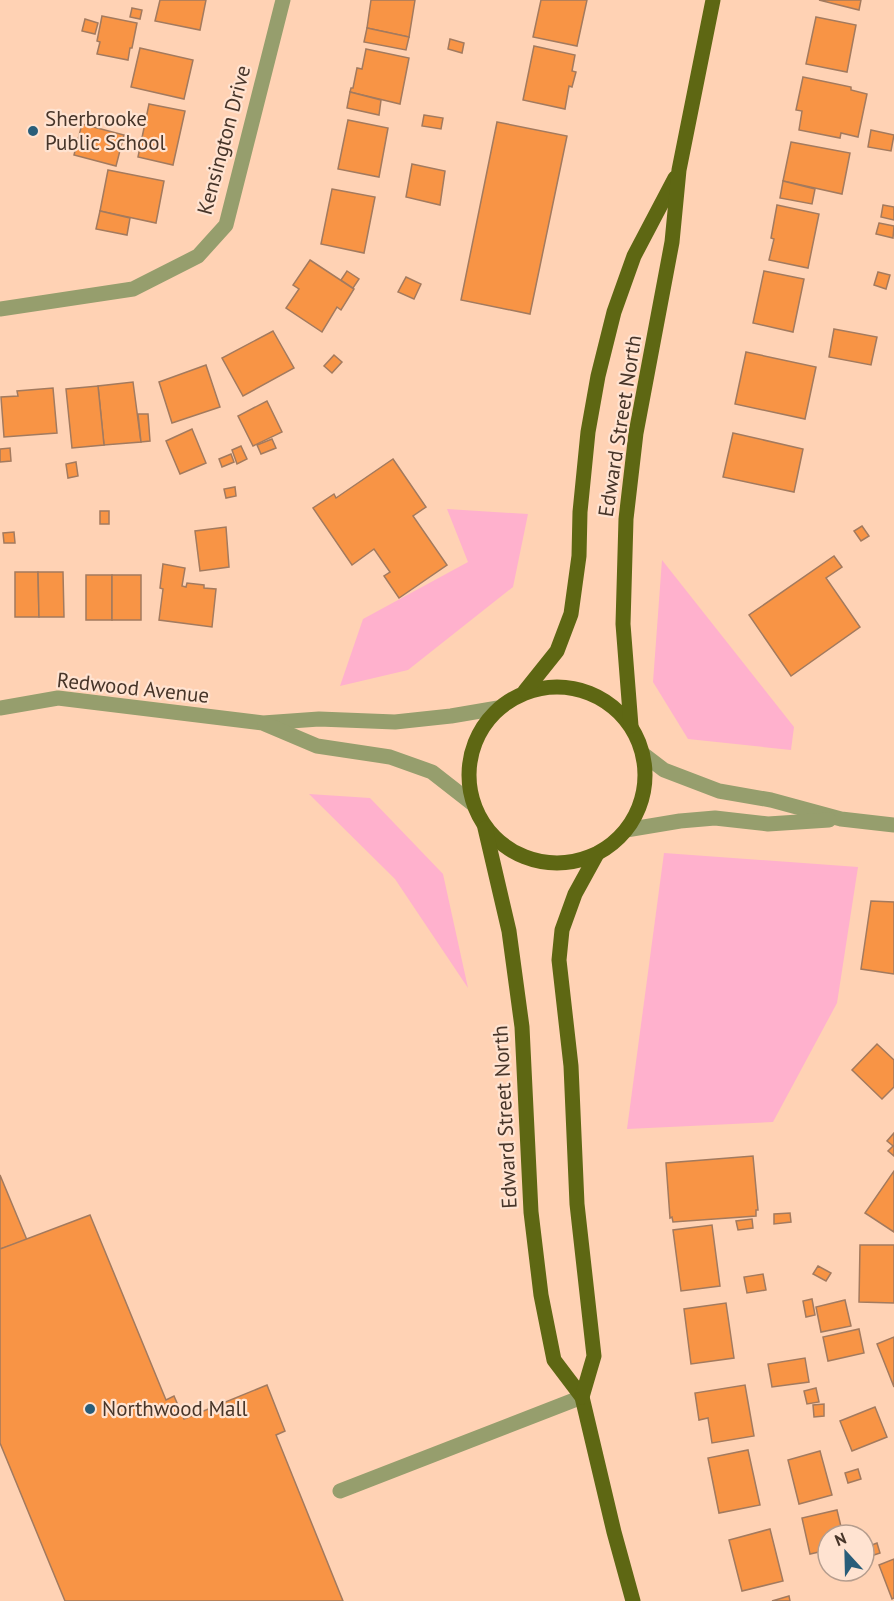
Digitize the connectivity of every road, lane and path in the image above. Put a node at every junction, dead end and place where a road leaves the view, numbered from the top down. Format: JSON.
{"nodes":[{"id":1,"x":282,"y":0,"type":"edge"},
{"id":2,"x":712,"y":0,"type":"edge"},
{"id":3,"x":679,"y":170,"type":"junction"},
{"id":4,"x":0,"y":309,"type":"edge"},
{"id":5,"x":525,"y":692,"type":"junction"},
{"id":6,"x":0,"y":708,"type":"edge"},
{"id":7,"x":498,"y":708,"type":"junction"},
{"id":8,"x":262,"y":723,"type":"junction"},
{"id":9,"x":632,"y":726,"type":"junction"},
{"id":10,"x":643,"y":754,"type":"junction"},
{"id":11,"x":473,"y":804,"type":"junction"},
{"id":12,"x":841,"y":819,"type":"junction"},
{"id":13,"x":894,"y":825,"type":"edge"},
{"id":14,"x":485,"y":828,"type":"junction"},
{"id":15,"x":626,"y":830,"type":"junction"},
{"id":16,"x":597,"y":854,"type":"junction"},
{"id":17,"x":582,"y":1396,"type":"junction"},
{"id":18,"x":340,"y":1491,"type":"dead end"},
{"id":19,"x":633,"y":1601,"type":"edge"}],
"edges":[{"from":1,"to":4,"type":"street","name":"Kensington Drive"},
{"from":2,"to":3,"type":"main road","name":"Edward Street North"},
{"from":3,"to":5,"type":"main road","name":"Edward Street North"},
{"from":3,"to":9,"type":"main road","name":"Edward Street North"},
{"from":5,"to":7,"type":"main road"},
{"from":5,"to":9,"type":"main road"},
{"from":6,"to":8,"type":"street","name":"Redwood Avenue"},
{"from":7,"to":8,"type":"street","name":"Redwood Avenue"},
{"from":7,"to":11,"type":"main road"},
{"from":8,"to":11,"type":"street","name":"Redwood Avenue"},
{"from":9,"to":10,"type":"main road"},
{"from":10,"to":12,"type":"street"},
{"from":10,"to":15,"type":"main road"},
{"from":11,"to":14,"type":"main road"},
{"from":12,"to":13,"type":"street"},
{"from":12,"to":15,"type":"street"},
{"from":14,"to":16,"type":"main road"},
{"from":14,"to":17,"type":"main road","name":"Edward Street North"},
{"from":15,"to":16,"type":"main road"},
{"from":16,"to":17,"type":"main road","name":"Edward Street North"},
{"from":17,"to":18,"type":"street"},
{"from":17,"to":19,"type":"main road","name":"Edward Street North"}]}
